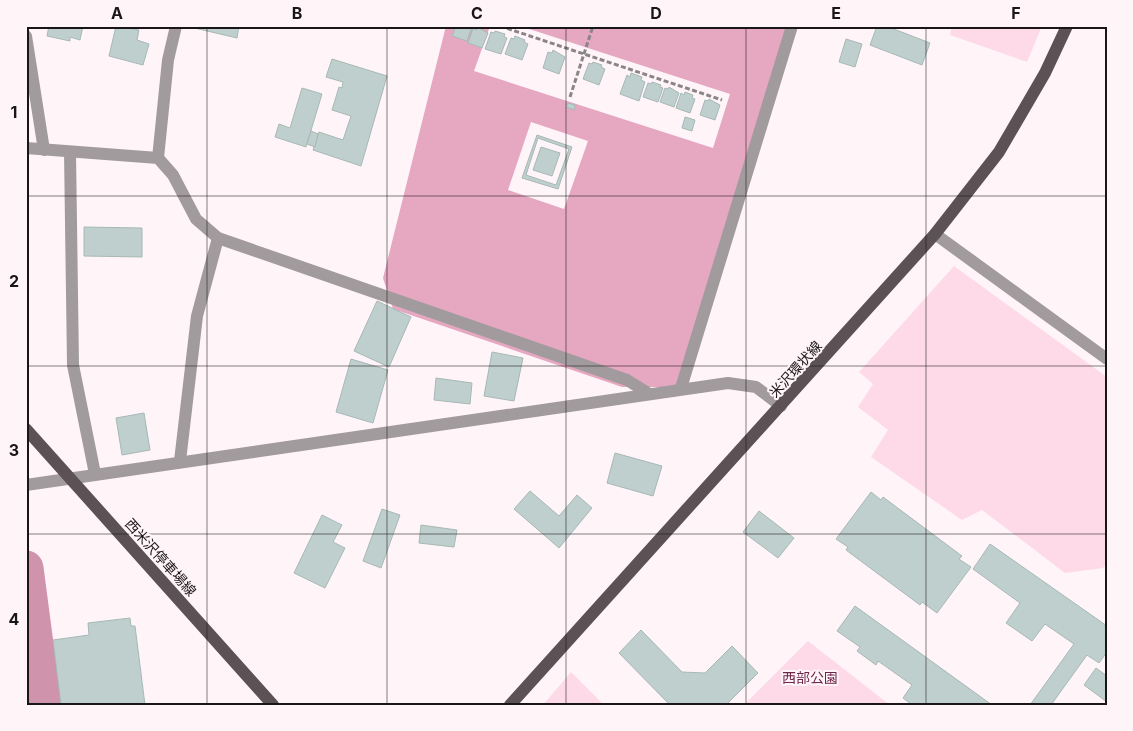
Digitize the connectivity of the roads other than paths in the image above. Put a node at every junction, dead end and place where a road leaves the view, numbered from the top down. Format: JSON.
{"nodes":[{"id":1,"x":176,"y":26,"type":"edge"},
{"id":2,"x":792,"y":26,"type":"edge"},
{"id":3,"x":1067,"y":26,"type":"edge"},
{"id":4,"x":26,"y":36,"type":"edge"},
{"id":5,"x":26,"y":148,"type":"edge"},
{"id":6,"x":44,"y":150,"type":"junction"},
{"id":7,"x":70,"y":152,"type":"junction"},
{"id":8,"x":158,"y":158,"type":"junction"},
{"id":9,"x":935,"y":234,"type":"junction"},
{"id":10,"x":218,"y":238,"type":"junction"},
{"id":11,"x":1107,"y":359,"type":"edge"},
{"id":12,"x":681,"y":388,"type":"junction"},
{"id":13,"x":648,"y":393,"type":"junction"},
{"id":14,"x":781,"y":406,"type":"junction"},
{"id":15,"x":26,"y":429,"type":"edge"},
{"id":16,"x":180,"y":461,"type":"junction"},
{"id":17,"x":95,"y":474,"type":"junction"},
{"id":18,"x":71,"y":478,"type":"junction"},
{"id":19,"x":26,"y":485,"type":"edge"},
{"id":20,"x":273,"y":705,"type":"edge"},
{"id":21,"x":510,"y":705,"type":"edge"}],
"edges":[{"from":1,"to":8,"type":"street"},
{"from":2,"to":12,"type":"street"},
{"from":3,"to":9,"type":"main road","name":"米沢環状線"},
{"from":4,"to":6,"type":"street"},
{"from":5,"to":6,"type":"street"},
{"from":6,"to":7,"type":"street"},
{"from":7,"to":8,"type":"street"},
{"from":7,"to":17,"type":"street"},
{"from":8,"to":10,"type":"street"},
{"from":9,"to":11,"type":"street"},
{"from":9,"to":14,"type":"main road","name":"米沢環状線"},
{"from":10,"to":13,"type":"street"},
{"from":10,"to":16,"type":"street"},
{"from":12,"to":13,"type":"street"},
{"from":12,"to":14,"type":"street"},
{"from":13,"to":16,"type":"street"},
{"from":14,"to":21,"type":"main road","name":"米沢環状線"},
{"from":15,"to":18,"type":"main road","name":"西米沢停車場線"},
{"from":16,"to":17,"type":"street"},
{"from":17,"to":18,"type":"street"},
{"from":18,"to":19,"type":"street"},
{"from":18,"to":20,"type":"main road","name":"西米沢停車場線"}]}
